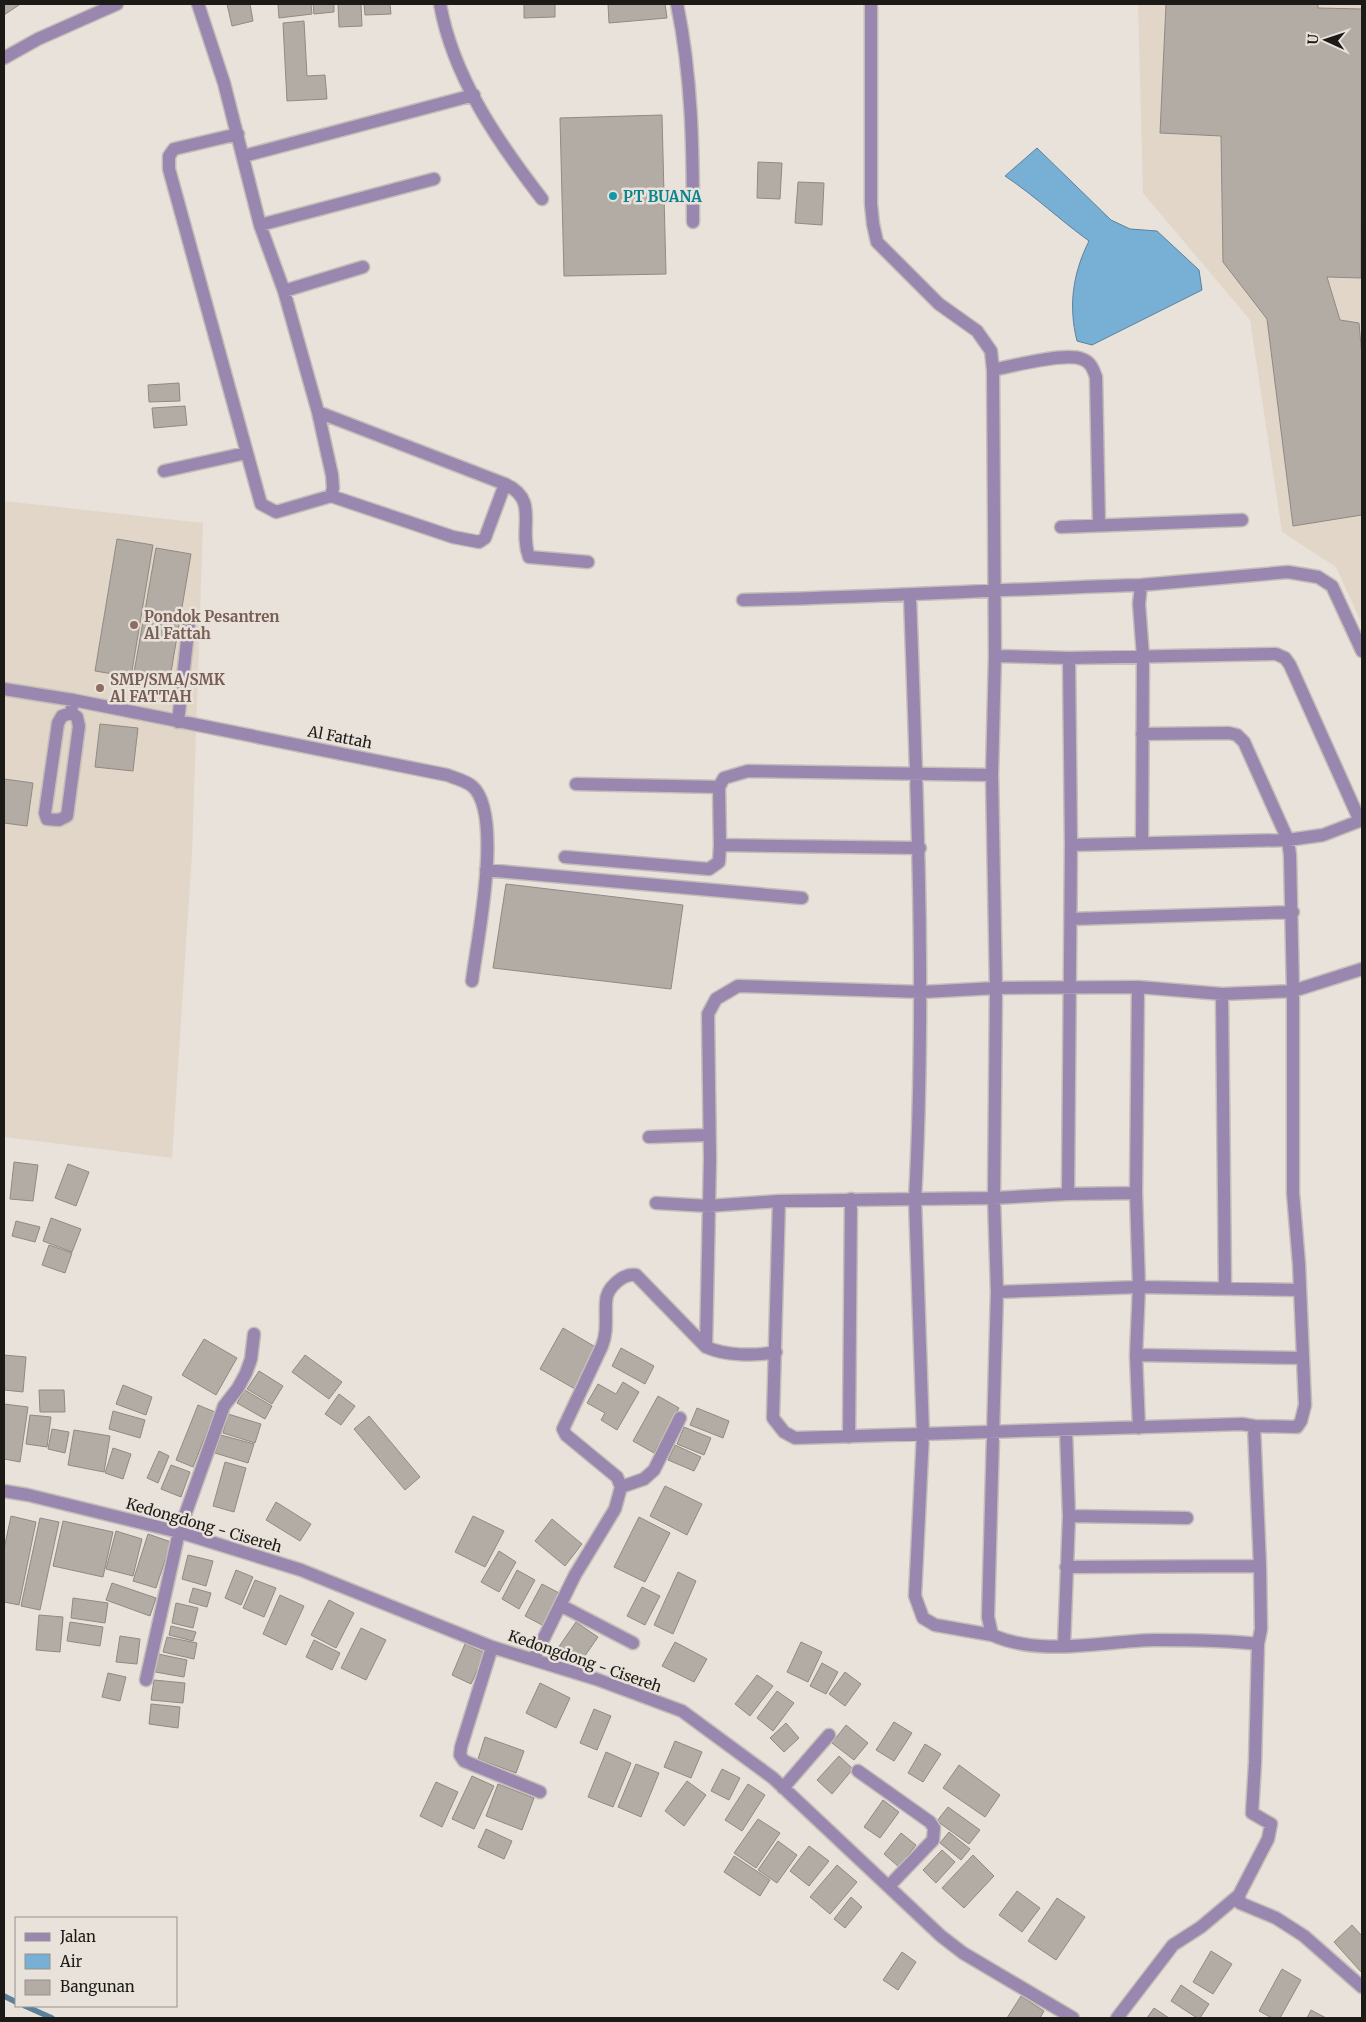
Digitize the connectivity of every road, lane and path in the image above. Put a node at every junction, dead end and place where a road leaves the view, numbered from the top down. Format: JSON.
{"nodes":[{"id":1,"x":117,"y":4,"type":"edge"},
{"id":2,"x":198,"y":4,"type":"edge"},
{"id":3,"x":440,"y":4,"type":"edge"},
{"id":4,"x":677,"y":4,"type":"edge"},
{"id":5,"x":871,"y":4,"type":"edge"},
{"id":6,"x":4,"y":58,"type":"edge"},
{"id":7,"x":474,"y":95,"type":"junction"},
{"id":8,"x":238,"y":134,"type":"junction"},
{"id":9,"x":244,"y":156,"type":"junction"},
{"id":10,"x":434,"y":179,"type":"dead end"},
{"id":11,"x":542,"y":199,"type":"dead end"},
{"id":12,"x":693,"y":222,"type":"dead end"},
{"id":13,"x":260,"y":225,"type":"junction"},
{"id":14,"x":363,"y":267,"type":"dead end"},
{"id":15,"x":284,"y":291,"type":"junction"},
{"id":16,"x":993,"y":370,"type":"junction"},
{"id":17,"x":318,"y":412,"type":"junction"},
{"id":18,"x":246,"y":454,"type":"junction"},
{"id":19,"x":164,"y":471,"type":"dead end"},
{"id":20,"x":505,"y":484,"type":"junction"},
{"id":21,"x":331,"y":496,"type":"junction"},
{"id":22,"x":1242,"y":520,"type":"dead end"},
{"id":23,"x":1099,"y":524,"type":"junction"},
{"id":24,"x":1062,"y":527,"type":"dead end"},
{"id":25,"x":588,"y":562,"type":"dead end"},
{"id":26,"x":1141,"y":585,"type":"junction"},
{"id":27,"x":994,"y":589,"type":"junction"},
{"id":28,"x":910,"y":596,"type":"junction"},
{"id":29,"x":743,"y":600,"type":"dead end"},
{"id":30,"x":190,"y":623,"type":"dead end"},
{"id":31,"x":1362,"y":652,"type":"edge"},
{"id":32,"x":995,"y":656,"type":"junction"},
{"id":33,"x":1143,"y":656,"type":"junction"},
{"id":34,"x":1069,"y":658,"type":"junction"},
{"id":35,"x":4,"y":689,"type":"edge"},
{"id":36,"x":72,"y":707,"type":"junction"},
{"id":37,"x":178,"y":722,"type":"junction"},
{"id":38,"x":1142,"y":734,"type":"junction"},
{"id":39,"x":917,"y":772,"type":"junction"},
{"id":40,"x":992,"y":775,"type":"junction"},
{"id":41,"x":576,"y":784,"type":"dead end"},
{"id":42,"x":719,"y":787,"type":"junction"},
{"id":43,"x":1361,"y":821,"type":"edge"},
{"id":44,"x":1288,"y":840,"type":"junction"},
{"id":45,"x":1142,"y":843,"type":"junction"},
{"id":46,"x":720,"y":845,"type":"junction"},
{"id":47,"x":1071,"y":845,"type":"junction"},
{"id":48,"x":920,"y":848,"type":"junction"},
{"id":49,"x":565,"y":857,"type":"dead end"},
{"id":50,"x":486,"y":870,"type":"junction"},
{"id":51,"x":802,"y":898,"type":"dead end"},
{"id":52,"x":1292,"y":912,"type":"junction"},
{"id":53,"x":1071,"y":919,"type":"junction"},
{"id":54,"x":1362,"y":969,"type":"edge"},
{"id":55,"x":472,"y":981,"type":"dead end"},
{"id":56,"x":996,"y":988,"type":"junction"},
{"id":57,"x":1070,"y":988,"type":"junction"},
{"id":58,"x":1138,"y":988,"type":"junction"},
{"id":59,"x":1294,"y":991,"type":"junction"},
{"id":60,"x":922,"y":992,"type":"junction"},
{"id":61,"x":1222,"y":994,"type":"junction"},
{"id":62,"x":708,"y":1135,"type":"junction"},
{"id":63,"x":649,"y":1137,"type":"dead end"},
{"id":64,"x":1136,"y":1193,"type":"junction"},
{"id":65,"x":1068,"y":1194,"type":"junction"},
{"id":66,"x":994,"y":1198,"type":"junction"},
{"id":67,"x":851,"y":1199,"type":"junction"},
{"id":68,"x":915,"y":1199,"type":"junction"},
{"id":69,"x":779,"y":1201,"type":"junction"},
{"id":70,"x":656,"y":1203,"type":"dead end"},
{"id":71,"x":708,"y":1206,"type":"junction"},
{"id":72,"x":1139,"y":1287,"type":"junction"},
{"id":73,"x":1224,"y":1288,"type":"junction"},
{"id":74,"x":1300,"y":1290,"type":"junction"},
{"id":75,"x":997,"y":1292,"type":"junction"},
{"id":76,"x":254,"y":1334,"type":"dead end"},
{"id":77,"x":706,"y":1347,"type":"junction"},
{"id":78,"x":776,"y":1352,"type":"junction"},
{"id":79,"x":1136,"y":1354,"type":"junction"},
{"id":80,"x":1302,"y":1358,"type":"junction"},
{"id":81,"x":680,"y":1418,"type":"dead end"},
{"id":82,"x":1254,"y":1426,"type":"junction"},
{"id":83,"x":1139,"y":1428,"type":"junction"},
{"id":84,"x":1066,"y":1430,"type":"junction"},
{"id":85,"x":992,"y":1431,"type":"junction"},
{"id":86,"x":923,"y":1434,"type":"junction"},
{"id":87,"x":849,"y":1437,"type":"junction"},
{"id":88,"x":621,"y":1487,"type":"junction"},
{"id":89,"x":4,"y":1491,"type":"edge"},
{"id":90,"x":1069,"y":1516,"type":"junction"},
{"id":91,"x":1187,"y":1518,"type":"dead end"},
{"id":92,"x":179,"y":1532,"type":"junction"},
{"id":93,"x":1260,"y":1566,"type":"junction"},
{"id":94,"x":1066,"y":1567,"type":"junction"},
{"id":95,"x":560,"y":1606,"type":"junction"},
{"id":96,"x":992,"y":1635,"type":"junction"},
{"id":97,"x":633,"y":1643,"type":"dead end"},
{"id":98,"x":1258,"y":1644,"type":"junction"},
{"id":99,"x":1064,"y":1645,"type":"junction"},
{"id":100,"x":492,"y":1647,"type":"junction"},
{"id":101,"x":534,"y":1658,"type":"junction"},
{"id":102,"x":146,"y":1680,"type":"dead end"},
{"id":103,"x":829,"y":1735,"type":"dead end"},
{"id":104,"x":858,"y":1771,"type":"dead end"},
{"id":105,"x":783,"y":1788,"type":"junction"},
{"id":106,"x":540,"y":1792,"type":"dead end"},
{"id":107,"x":889,"y":1886,"type":"junction"},
{"id":108,"x":1239,"y":1895,"type":"junction"},
{"id":109,"x":1362,"y":1987,"type":"edge"},
{"id":110,"x":1073,"y":2018,"type":"edge"},
{"id":111,"x":1117,"y":2018,"type":"edge"}],
"edges":[{"from":1,"to":6,"type":"street"},
{"from":2,"to":8,"type":"street"},
{"from":3,"to":7,"type":"street"},
{"from":4,"to":12,"type":"street"},
{"from":5,"to":16,"type":"street"},
{"from":7,"to":9,"type":"street"},
{"from":7,"to":11,"type":"street"},
{"from":8,"to":9,"type":"street"},
{"from":8,"to":18,"type":"street"},
{"from":9,"to":13,"type":"street"},
{"from":10,"to":13,"type":"street"},
{"from":13,"to":15,"type":"street"},
{"from":14,"to":15,"type":"street"},
{"from":15,"to":17,"type":"street"},
{"from":16,"to":23,"type":"street"},
{"from":16,"to":27,"type":"street"},
{"from":17,"to":20,"type":"street"},
{"from":17,"to":21,"type":"street"},
{"from":18,"to":19,"type":"street"},
{"from":18,"to":21,"type":"street"},
{"from":20,"to":21,"type":"street"},
{"from":20,"to":25,"type":"street"},
{"from":22,"to":23,"type":"street"},
{"from":23,"to":24,"type":"street"},
{"from":26,"to":27,"type":"street"},
{"from":26,"to":31,"type":"street"},
{"from":26,"to":33,"type":"street"},
{"from":27,"to":28,"type":"street"},
{"from":27,"to":32,"type":"street"},
{"from":28,"to":29,"type":"street"},
{"from":28,"to":39,"type":"street"},
{"from":30,"to":37,"type":"street"},
{"from":32,"to":34,"type":"street"},
{"from":32,"to":40,"type":"street"},
{"from":33,"to":34,"type":"street"},
{"from":33,"to":38,"type":"street"},
{"from":33,"to":43,"type":"street"},
{"from":34,"to":47,"type":"street"},
{"from":35,"to":36,"type":"street","name":"Al Fattah"},
{"from":36,"to":36,"type":"street"},
{"from":36,"to":37,"type":"street","name":"Al Fattah"},
{"from":37,"to":50,"type":"street","name":"Al Fattah"},
{"from":38,"to":44,"type":"street"},
{"from":38,"to":45,"type":"street"},
{"from":39,"to":40,"type":"street"},
{"from":39,"to":42,"type":"street"},
{"from":39,"to":48,"type":"street"},
{"from":40,"to":56,"type":"street"},
{"from":41,"to":42,"type":"street"},
{"from":42,"to":46,"type":"street"},
{"from":43,"to":44,"type":"street"},
{"from":44,"to":45,"type":"street"},
{"from":44,"to":52,"type":"street"},
{"from":45,"to":47,"type":"street"},
{"from":46,"to":48,"type":"street"},
{"from":46,"to":49,"type":"street"},
{"from":47,"to":53,"type":"street"},
{"from":48,"to":60,"type":"street"},
{"from":50,"to":51,"type":"street"},
{"from":50,"to":55,"type":"street","name":"Al Fattah"},
{"from":52,"to":53,"type":"street"},
{"from":52,"to":59,"type":"street"},
{"from":53,"to":57,"type":"street"},
{"from":54,"to":59,"type":"street"},
{"from":56,"to":57,"type":"street"},
{"from":56,"to":60,"type":"street"},
{"from":56,"to":66,"type":"street"},
{"from":57,"to":58,"type":"street"},
{"from":57,"to":65,"type":"street"},
{"from":58,"to":61,"type":"street"},
{"from":58,"to":64,"type":"street"},
{"from":59,"to":61,"type":"street"},
{"from":59,"to":74,"type":"street"},
{"from":60,"to":62,"type":"street"},
{"from":60,"to":68,"type":"street"},
{"from":61,"to":73,"type":"street"},
{"from":62,"to":63,"type":"street"},
{"from":62,"to":71,"type":"street"},
{"from":64,"to":65,"type":"street"},
{"from":64,"to":72,"type":"street"},
{"from":65,"to":66,"type":"street"},
{"from":66,"to":68,"type":"street"},
{"from":66,"to":75,"type":"street"},
{"from":67,"to":68,"type":"street"},
{"from":67,"to":69,"type":"street"},
{"from":67,"to":87,"type":"street"},
{"from":68,"to":86,"type":"street"},
{"from":69,"to":71,"type":"street"},
{"from":69,"to":78,"type":"street"},
{"from":70,"to":71,"type":"street"},
{"from":71,"to":77,"type":"street"},
{"from":72,"to":73,"type":"street"},
{"from":72,"to":75,"type":"street"},
{"from":72,"to":79,"type":"street"},
{"from":73,"to":74,"type":"street"},
{"from":74,"to":80,"type":"street"},
{"from":75,"to":85,"type":"street"},
{"from":76,"to":92,"type":"street"},
{"from":77,"to":78,"type":"street"},
{"from":77,"to":88,"type":"street"},
{"from":78,"to":87,"type":"street"},
{"from":79,"to":80,"type":"street"},
{"from":79,"to":83,"type":"street"},
{"from":80,"to":82,"type":"street"},
{"from":81,"to":88,"type":"street"},
{"from":82,"to":83,"type":"street"},
{"from":82,"to":93,"type":"street"},
{"from":83,"to":84,"type":"street"},
{"from":84,"to":85,"type":"street"},
{"from":84,"to":90,"type":"street"},
{"from":85,"to":86,"type":"street"},
{"from":85,"to":96,"type":"street"},
{"from":86,"to":87,"type":"street"},
{"from":86,"to":96,"type":"street"},
{"from":88,"to":95,"type":"street"},
{"from":89,"to":92,"type":"street","name":"Kedongdong - Cisereh"},
{"from":90,"to":91,"type":"street"},
{"from":90,"to":94,"type":"street"},
{"from":92,"to":100,"type":"street","name":"Kedongdong - Cisereh"},
{"from":92,"to":102,"type":"street"},
{"from":93,"to":94,"type":"street"},
{"from":93,"to":98,"type":"street"},
{"from":94,"to":99,"type":"street"},
{"from":95,"to":97,"type":"street"},
{"from":95,"to":101,"type":"street"},
{"from":96,"to":99,"type":"street"},
{"from":98,"to":99,"type":"street"},
{"from":98,"to":108,"type":"street"},
{"from":100,"to":101,"type":"street","name":"Kedongdong - Cisereh"},
{"from":100,"to":106,"type":"street"},
{"from":101,"to":105,"type":"street","name":"Kedongdong - Cisereh"},
{"from":103,"to":105,"type":"street"},
{"from":104,"to":107,"type":"street"},
{"from":105,"to":107,"type":"street","name":"Kedongdong - Cisereh"},
{"from":107,"to":110,"type":"street","name":"Kedongdong - Cisereh"},
{"from":108,"to":109,"type":"street"},
{"from":108,"to":111,"type":"street"}]}
